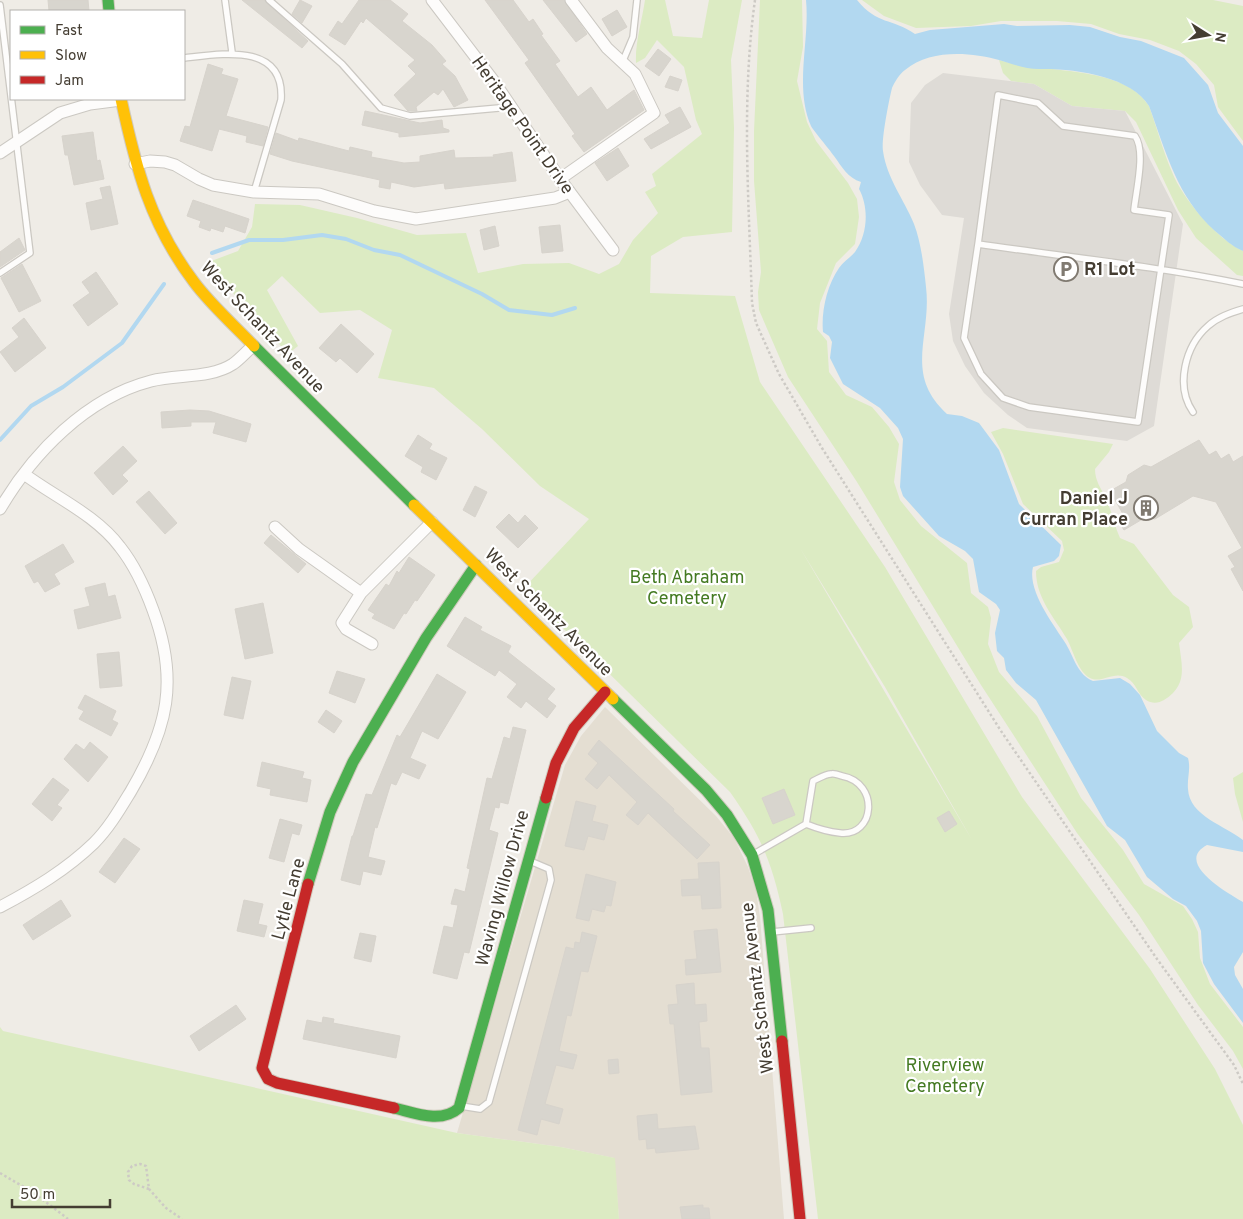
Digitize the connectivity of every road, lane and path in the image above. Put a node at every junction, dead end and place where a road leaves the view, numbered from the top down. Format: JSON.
{"nodes":[{"id":1,"x":225,"y":0,"type":"edge"},
{"id":2,"x":268,"y":0,"type":"edge"},
{"id":3,"x":432,"y":0,"type":"edge"},
{"id":4,"x":571,"y":0,"type":"edge"},
{"id":5,"x":637,"y":0,"type":"edge"},
{"id":6,"x":755,"y":0,"type":"edge"},
{"id":7,"x":0,"y":5,"type":"edge"},
{"id":8,"x":2,"y":36,"type":"edge"},
{"id":9,"x":232,"y":52,"type":"junction"},
{"id":10,"x":185,"y":58,"type":"edge"},
{"id":11,"x":622,"y":63,"type":"junction"},
{"id":12,"x":10,"y":97,"type":"edge"},
{"id":13,"x":10,"y":100,"type":"edge"},
{"id":14,"x":121,"y":100,"type":"edge"},
{"id":15,"x":511,"y":106,"type":"junction"},
{"id":16,"x":16,"y":142,"type":"junction"},
{"id":17,"x":0,"y":153,"type":"edge"},
{"id":18,"x":135,"y":164,"type":"junction"},
{"id":19,"x":560,"y":179,"type":"junction"},
{"id":20,"x":254,"y":192,"type":"junction"},
{"id":21,"x":570,"y":192,"type":"junction"},
{"id":22,"x":978,"y":244,"type":"junction"},
{"id":23,"x":613,"y":250,"type":"dead end"},
{"id":24,"x":1163,"y":270,"type":"junction"},
{"id":25,"x":0,"y":273,"type":"edge"},
{"id":26,"x":1243,"y":284,"type":"edge"},
{"id":27,"x":1243,"y":309,"type":"edge"},
{"id":28,"x":253,"y":346,"type":"junction"},
{"id":29,"x":1192,"y":412,"type":"dead end"},
{"id":30,"x":24,"y":474,"type":"junction"},
{"id":31,"x":0,"y":509,"type":"edge"},
{"id":32,"x":432,"y":522,"type":"junction"},
{"id":33,"x":275,"y":527,"type":"dead end"},
{"id":34,"x":476,"y":565,"type":"junction"},
{"id":35,"x":361,"y":593,"type":"junction"},
{"id":36,"x":372,"y":644,"type":"dead end"},
{"id":37,"x":605,"y":692,"type":"junction"},
{"id":38,"x":806,"y":824,"type":"junction"},
{"id":39,"x":752,"y":855,"type":"junction"},
{"id":40,"x":528,"y":860,"type":"junction"},
{"id":41,"x":0,"y":907,"type":"edge"},
{"id":42,"x":811,"y":928,"type":"dead end"},
{"id":43,"x":770,"y":932,"type":"junction"},
{"id":44,"x":1243,"y":1084,"type":"edge"},
{"id":45,"x":460,"y":1106,"type":"junction"},
{"id":46,"x":0,"y":1173,"type":"edge"},
{"id":47,"x":149,"y":1189,"type":"junction"},
{"id":48,"x":68,"y":1219,"type":"edge"},
{"id":49,"x":182,"y":1219,"type":"edge"},
{"id":50,"x":800,"y":1219,"type":"edge"}],
"edges":[{"from":1,"to":9,"type":"lane"},
{"from":2,"to":15,"type":"lane"},
{"from":3,"to":15,"type":"street","name":"Heritage Point Drive"},
{"from":4,"to":11,"type":"street"},
{"from":5,"to":11,"type":"lane"},
{"from":6,"to":44,"type":"path"},
{"from":7,"to":8,"type":"lane"},
{"from":8,"to":12,"type":"lane"},
{"from":9,"to":10,"type":"lane"},
{"from":9,"to":20,"type":"lane"},
{"from":11,"to":19,"type":"street"},
{"from":13,"to":16,"type":"lane"},
{"from":14,"to":16,"type":"street"},
{"from":14,"to":18,"type":"main road","name":"West Schantz Avenue"},
{"from":15,"to":19,"type":"street","name":"Heritage Point Drive"},
{"from":16,"to":17,"type":"street"},
{"from":16,"to":25,"type":"lane"},
{"from":18,"to":20,"type":"street"},
{"from":18,"to":28,"type":"main road","name":"West Schantz Avenue"},
{"from":19,"to":21,"type":"street","name":"Heritage Point Drive"},
{"from":20,"to":21,"type":"street"},
{"from":21,"to":23,"type":"street","name":"Heritage Point Drive"},
{"from":22,"to":24,"type":"lane"},
{"from":22,"to":24,"type":"lane"},
{"from":22,"to":24,"type":"lane"},
{"from":24,"to":26,"type":"lane"},
{"from":27,"to":29,"type":"lane"},
{"from":28,"to":30,"type":"street"},
{"from":28,"to":32,"type":"main road","name":"West Schantz Avenue"},
{"from":30,"to":31,"type":"street"},
{"from":30,"to":41,"type":"street"},
{"from":32,"to":34,"type":"main road","name":"West Schantz Avenue"},
{"from":32,"to":35,"type":"street"},
{"from":33,"to":35,"type":"street"},
{"from":34,"to":37,"type":"main road","name":"West Schantz Avenue"},
{"from":34,"to":45,"type":"main road","name":"Lytle Lane"},
{"from":35,"to":36,"type":"street"},
{"from":37,"to":39,"type":"main road","name":"West Schantz Avenue"},
{"from":37,"to":40,"type":"main road","name":"Waving Willow Drive"},
{"from":38,"to":38,"type":"lane"},
{"from":38,"to":39,"type":"lane"},
{"from":39,"to":43,"type":"main road","name":"West Schantz Avenue"},
{"from":40,"to":45,"type":"main road","name":"Waving Willow Drive"},
{"from":40,"to":45,"type":"lane"},
{"from":42,"to":43,"type":"lane"},
{"from":43,"to":50,"type":"main road","name":"West Schantz Avenue"},
{"from":46,"to":48,"type":"path"},
{"from":47,"to":47,"type":"path"},
{"from":47,"to":49,"type":"path"}]}
